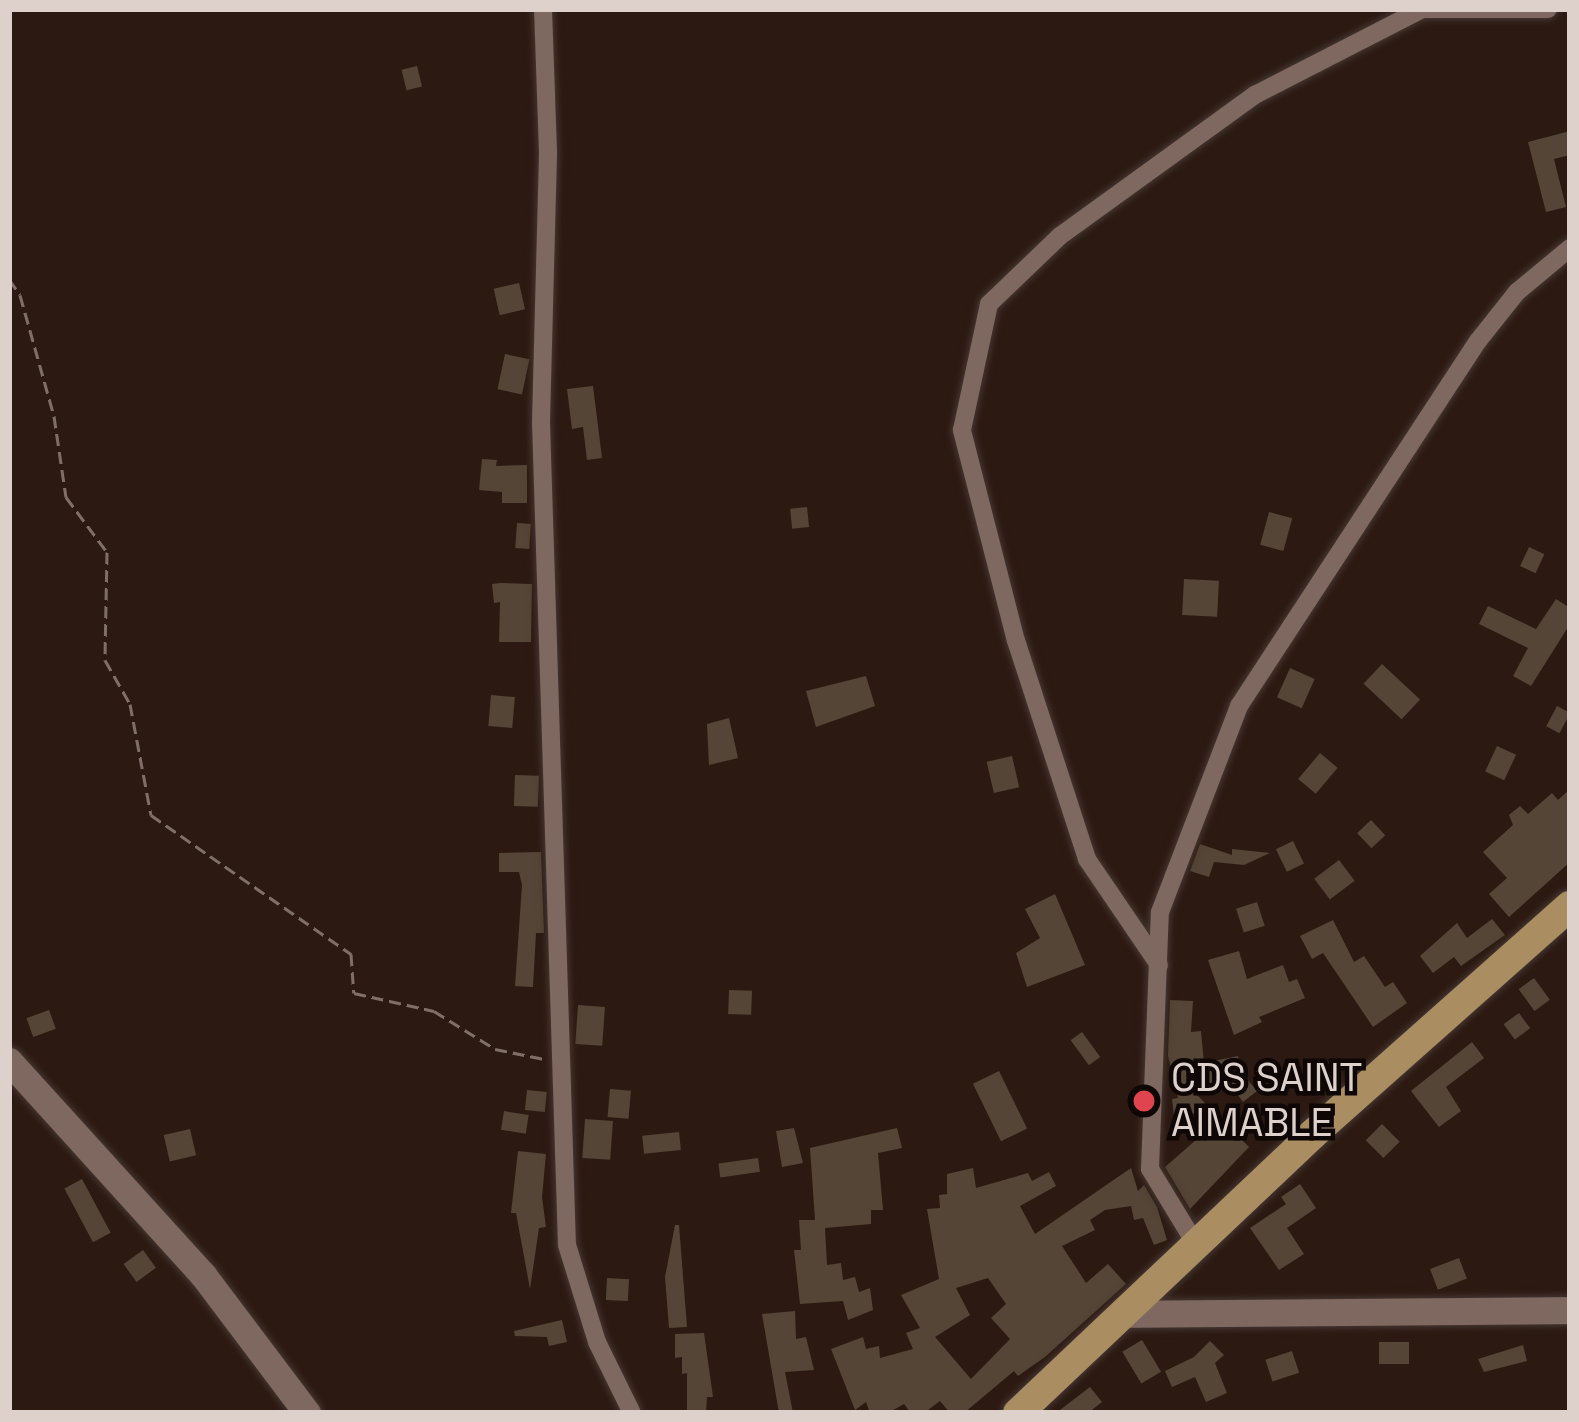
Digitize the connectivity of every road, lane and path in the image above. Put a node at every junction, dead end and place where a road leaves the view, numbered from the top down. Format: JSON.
{"nodes":[{"id":1,"x":543,"y":9,"type":"edge"},
{"id":2,"x":1548,"y":9,"type":"edge"},
{"id":3,"x":1570,"y":248,"type":"edge"},
{"id":4,"x":9,"y":279,"type":"edge"},
{"id":5,"x":1570,"y":906,"type":"edge"},
{"id":6,"x":1160,"y":965,"type":"junction"},
{"id":7,"x":9,"y":1061,"type":"edge"},
{"id":8,"x":562,"y":1062,"type":"junction"},
{"id":9,"x":1195,"y":1243,"type":"junction"},
{"id":10,"x":1570,"y":1310,"type":"edge"},
{"id":11,"x":1121,"y":1314,"type":"junction"},
{"id":12,"x":307,"y":1413,"type":"edge"},
{"id":13,"x":632,"y":1413,"type":"edge"},
{"id":14,"x":1018,"y":1413,"type":"edge"}],
"edges":[{"from":1,"to":8,"type":"street"},
{"from":2,"to":6,"type":"street"},
{"from":3,"to":6,"type":"street"},
{"from":4,"to":8,"type":"path"},
{"from":5,"to":9,"type":"main road"},
{"from":6,"to":9,"type":"street"},
{"from":7,"to":12,"type":"street"},
{"from":8,"to":13,"type":"street"},
{"from":9,"to":11,"type":"main road"},
{"from":10,"to":11,"type":"street"},
{"from":11,"to":14,"type":"main road"}]}
